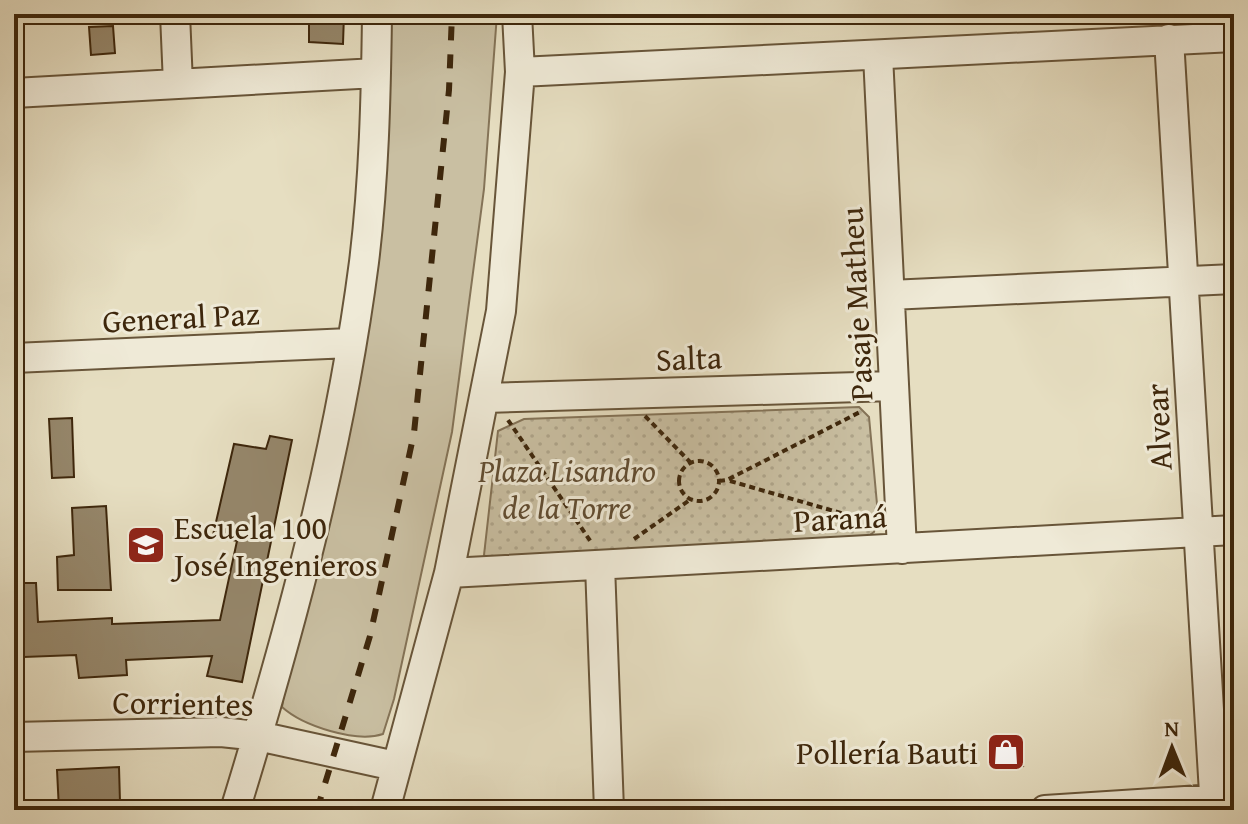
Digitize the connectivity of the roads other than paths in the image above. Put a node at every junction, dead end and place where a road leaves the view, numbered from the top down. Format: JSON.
{"nodes":[{"id":1,"x":175,"y":14,"type":"edge"},
{"id":2,"x":377,"y":14,"type":"edge"},
{"id":3,"x":517,"y":14,"type":"edge"},
{"id":4,"x":1234,"y":37,"type":"edge"},
{"id":5,"x":1169,"y":39,"type":"junction"},
{"id":6,"x":878,"y":55,"type":"junction"},
{"id":7,"x":520,"y":72,"type":"junction"},
{"id":8,"x":376,"y":73,"type":"junction"},
{"id":9,"x":178,"y":84,"type":"junction"},
{"id":10,"x":14,"y":93,"type":"edge"},
{"id":11,"x":1234,"y":279,"type":"edge"},
{"id":12,"x":1184,"y":282,"type":"junction"},
{"id":13,"x":890,"y":295,"type":"junction"},
{"id":14,"x":350,"y":343,"type":"junction"},
{"id":15,"x":14,"y":358,"type":"edge"},
{"id":16,"x":894,"y":386,"type":"junction"},
{"id":17,"x":493,"y":398,"type":"junction"},
{"id":18,"x":1234,"y":530,"type":"edge"},
{"id":19,"x":1199,"y":532,"type":"junction"},
{"id":20,"x":902,"y":540,"type":"junction"},
{"id":21,"x":596,"y":554,"type":"junction"},
{"id":22,"x":449,"y":573,"type":"junction"},
{"id":23,"x":258,"y":736,"type":"junction"},
{"id":24,"x":14,"y":737,"type":"edge"},
{"id":25,"x":395,"y":766,"type":"junction"},
{"id":26,"x":1221,"y":803,"type":"edge"},
{"id":27,"x":235,"y":810,"type":"edge"},
{"id":28,"x":385,"y":810,"type":"edge"},
{"id":29,"x":609,"y":810,"type":"edge"},
{"id":30,"x":1045,"y":810,"type":"edge"}],
"edges":[{"from":1,"to":9,"type":"street"},
{"from":2,"to":8,"type":"street"},
{"from":3,"to":7,"type":"street"},
{"from":4,"to":5,"type":"street"},
{"from":5,"to":6,"type":"street"},
{"from":5,"to":12,"type":"street","name":"Alvear"},
{"from":6,"to":7,"type":"street"},
{"from":6,"to":13,"type":"street","name":"Pasaje Matheu"},
{"from":7,"to":17,"type":"street"},
{"from":8,"to":9,"type":"street"},
{"from":8,"to":14,"type":"street"},
{"from":9,"to":10,"type":"street"},
{"from":11,"to":12,"type":"street"},
{"from":12,"to":13,"type":"street"},
{"from":12,"to":19,"type":"street","name":"Alvear"},
{"from":13,"to":16,"type":"street","name":"Pasaje Matheu"},
{"from":14,"to":15,"type":"street","name":"General Paz"},
{"from":14,"to":23,"type":"street"},
{"from":16,"to":17,"type":"street","name":"Salta"},
{"from":16,"to":20,"type":"street","name":"Pasaje Matheu"},
{"from":17,"to":22,"type":"street"},
{"from":18,"to":19,"type":"street","name":"Paraná"},
{"from":19,"to":20,"type":"street","name":"Paraná"},
{"from":19,"to":26,"type":"street","name":"Alvear"},
{"from":20,"to":21,"type":"street","name":"Paraná"},
{"from":21,"to":22,"type":"street","name":"Paraná"},
{"from":21,"to":29,"type":"street"},
{"from":22,"to":25,"type":"street"},
{"from":23,"to":24,"type":"street","name":"Corrientes"},
{"from":23,"to":25,"type":"street","name":"Corrientes"},
{"from":23,"to":27,"type":"street"},
{"from":25,"to":28,"type":"street"},
{"from":26,"to":30,"type":"street"}]}
